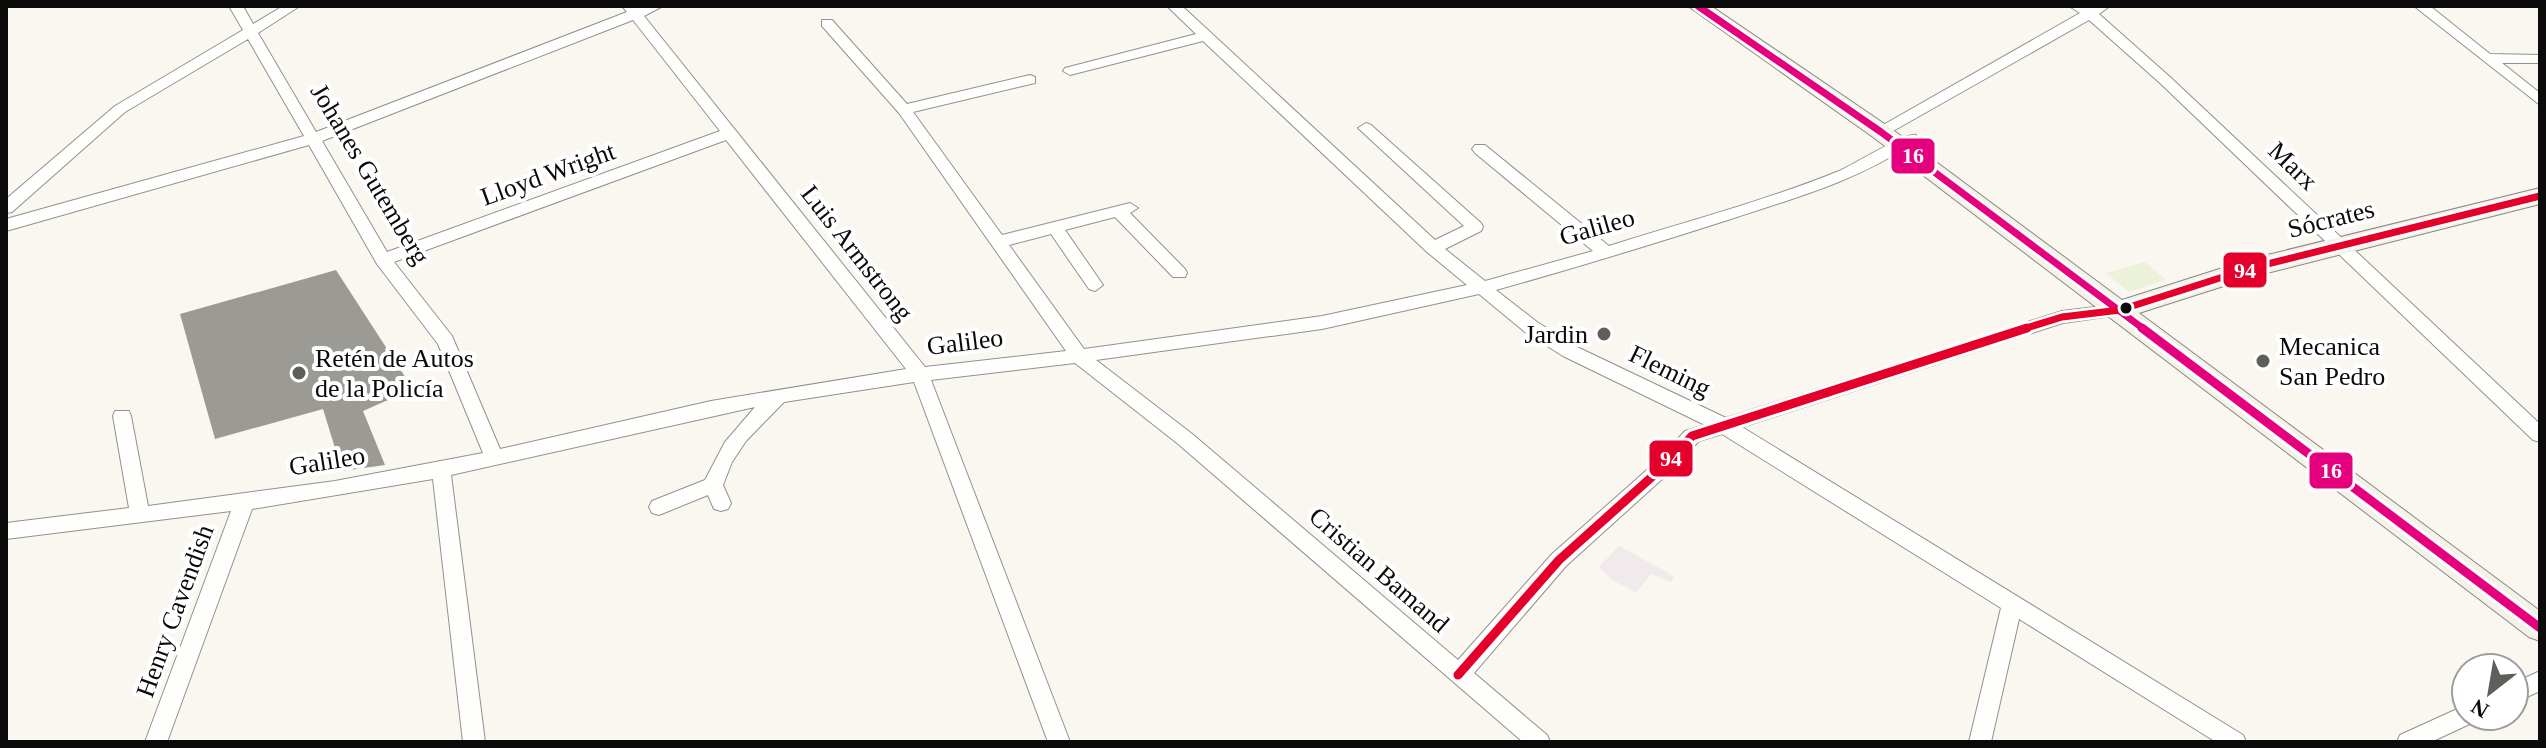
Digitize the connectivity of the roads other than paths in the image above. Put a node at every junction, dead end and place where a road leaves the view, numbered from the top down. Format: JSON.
{"nodes":[{"id":1,"x":236,"y":6,"type":"edge"},
{"id":2,"x":293,"y":6,"type":"edge"},
{"id":3,"x":656,"y":6,"type":"edge"},
{"id":4,"x":1174,"y":6,"type":"edge"},
{"id":5,"x":1698,"y":6,"type":"edge"},
{"id":6,"x":1720,"y":6,"type":"edge"},
{"id":7,"x":2421,"y":6,"type":"edge"},
{"id":8,"x":2090,"y":9,"type":"edge"},
{"id":9,"x":632,"y":10,"type":"edge"},
{"id":10,"x":827,"y":23,"type":"dead end"},
{"id":11,"x":1740,"y":27,"type":"junction"},
{"id":12,"x":253,"y":29,"type":"junction"},
{"id":13,"x":1207,"y":36,"type":"junction"},
{"id":14,"x":2487,"y":58,"type":"junction"},
{"id":15,"x":2540,"y":59,"type":"edge"},
{"id":16,"x":1070,"y":71,"type":"dead end"},
{"id":17,"x":1030,"y":80,"type":"dead end"},
{"id":18,"x":2540,"y":100,"type":"edge"},
{"id":19,"x":904,"y":110,"type":"junction"},
{"id":20,"x":1366,"y":128,"type":"dead end"},
{"id":21,"x":730,"y":133,"type":"junction"},
{"id":22,"x":1897,"y":135,"type":"junction"},
{"id":23,"x":315,"y":138,"type":"junction"},
{"id":24,"x":1480,"y":149,"type":"dead end"},
{"id":25,"x":2540,"y":196,"type":"edge"},
{"id":26,"x":6,"y":208,"type":"edge"},
{"id":27,"x":6,"y":225,"type":"edge"},
{"id":28,"x":1054,"y":226,"type":"junction"},
{"id":29,"x":998,"y":242,"type":"junction"},
{"id":30,"x":2339,"y":246,"type":"junction"},
{"id":31,"x":1433,"y":248,"type":"junction"},
{"id":32,"x":1605,"y":252,"type":"junction"},
{"id":33,"x":383,"y":260,"type":"junction"},
{"id":34,"x":1179,"y":273,"type":"dead end"},
{"id":35,"x":1095,"y":285,"type":"dead end"},
{"id":36,"x":1478,"y":288,"type":"junction"},
{"id":37,"x":2129,"y":307,"type":"junction"},
{"id":38,"x":1081,"y":358,"type":"junction"},
{"id":39,"x":920,"y":374,"type":"junction"},
{"id":40,"x":779,"y":396,"type":"junction"},
{"id":41,"x":122,"y":416,"type":"dead end"},
{"id":42,"x":1723,"y":425,"type":"junction"},
{"id":43,"x":2540,"y":435,"type":"edge"},
{"id":44,"x":494,"y":457,"type":"junction"},
{"id":45,"x":441,"y":469,"type":"junction"},
{"id":46,"x":245,"y":500,"type":"junction"},
{"id":47,"x":659,"y":507,"type":"dead end"},
{"id":48,"x":140,"y":514,"type":"junction"},
{"id":49,"x":6,"y":531,"type":"edge"},
{"id":50,"x":2012,"y":603,"type":"junction"},
{"id":51,"x":2540,"y":609,"type":"edge"},
{"id":52,"x":2540,"y":628,"type":"edge"},
{"id":53,"x":1458,"y":675,"type":"junction"},
{"id":54,"x":2450,"y":722,"type":"edge"},
{"id":55,"x":2203,"y":732,"type":"edge"},
{"id":56,"x":156,"y":742,"type":"edge"},
{"id":57,"x":474,"y":742,"type":"edge"},
{"id":58,"x":1059,"y":742,"type":"edge"},
{"id":59,"x":1539,"y":742,"type":"edge"},
{"id":60,"x":1980,"y":742,"type":"edge"},
{"id":61,"x":2235,"y":742,"type":"edge"},
{"id":62,"x":2408,"y":742,"type":"edge"}],
"edges":[{"from":1,"to":12,"type":"street","name":"Johanes Gutemberg"},
{"from":2,"to":12,"type":"street"},
{"from":3,"to":9,"type":"street"},
{"from":4,"to":13,"type":"street","name":"Fleming"},
{"from":5,"to":11,"type":"main road"},
{"from":6,"to":11,"type":"main road"},
{"from":7,"to":14,"type":"street"},
{"from":8,"to":22,"type":"street","name":"Galileo"},
{"from":8,"to":30,"type":"street","name":"Marx"},
{"from":9,"to":21,"type":"street","name":"Luis Armstrong"},
{"from":9,"to":23,"type":"street"},
{"from":10,"to":19,"type":"street","name":"Cristian Bamand"},
{"from":11,"to":22,"type":"main road"},
{"from":12,"to":23,"type":"street","name":"Johanes Gutemberg"},
{"from":12,"to":26,"type":"street"},
{"from":13,"to":16,"type":"street"},
{"from":13,"to":31,"type":"street","name":"Fleming"},
{"from":14,"to":15,"type":"street"},
{"from":14,"to":18,"type":"street"},
{"from":17,"to":19,"type":"street"},
{"from":19,"to":29,"type":"street","name":"Cristian Bamand"},
{"from":20,"to":31,"type":"street"},
{"from":21,"to":33,"type":"street","name":"Lloyd Wright"},
{"from":21,"to":39,"type":"street","name":"Luis Armstrong"},
{"from":22,"to":32,"type":"street","name":"Galileo"},
{"from":22,"to":37,"type":"main road"},
{"from":23,"to":27,"type":"street"},
{"from":23,"to":33,"type":"street","name":"Johanes Gutemberg"},
{"from":24,"to":32,"type":"street"},
{"from":25,"to":30,"type":"main road","name":"Sócrates"},
{"from":28,"to":29,"type":"street"},
{"from":28,"to":34,"type":"street"},
{"from":28,"to":35,"type":"street"},
{"from":29,"to":38,"type":"street","name":"Cristian Bamand"},
{"from":30,"to":37,"type":"main road","name":"Sócrates"},
{"from":30,"to":43,"type":"street","name":"Marx"},
{"from":31,"to":36,"type":"street","name":"Fleming"},
{"from":32,"to":36,"type":"street","name":"Galileo"},
{"from":33,"to":44,"type":"street","name":"Johanes Gutemberg"},
{"from":36,"to":38,"type":"street","name":"Galileo"},
{"from":36,"to":42,"type":"street","name":"Fleming"},
{"from":37,"to":42,"type":"street"},
{"from":37,"to":51,"type":"main road"},
{"from":37,"to":52,"type":"main road"},
{"from":38,"to":39,"type":"street","name":"Galileo"},
{"from":38,"to":53,"type":"street","name":"Cristian Bamand"},
{"from":39,"to":40,"type":"street","name":"Galileo"},
{"from":39,"to":58,"type":"street","name":"Luis Armstrong"},
{"from":40,"to":44,"type":"street","name":"Galileo"},
{"from":40,"to":47,"type":"street"},
{"from":41,"to":48,"type":"street"},
{"from":42,"to":50,"type":"street","name":"Fleming"},
{"from":42,"to":53,"type":"street"},
{"from":44,"to":45,"type":"street","name":"Galileo"},
{"from":45,"to":46,"type":"street","name":"Galileo"},
{"from":45,"to":57,"type":"street"},
{"from":46,"to":48,"type":"street","name":"Galileo"},
{"from":46,"to":56,"type":"street","name":"Henry Cavendish"},
{"from":48,"to":49,"type":"street","name":"Galileo"},
{"from":50,"to":55,"type":"street","name":"Fleming"},
{"from":50,"to":60,"type":"street"},
{"from":53,"to":59,"type":"street","name":"Cristian Bamand"},
{"from":54,"to":62,"type":"street"},
{"from":55,"to":61,"type":"street","name":"Fleming"}]}
